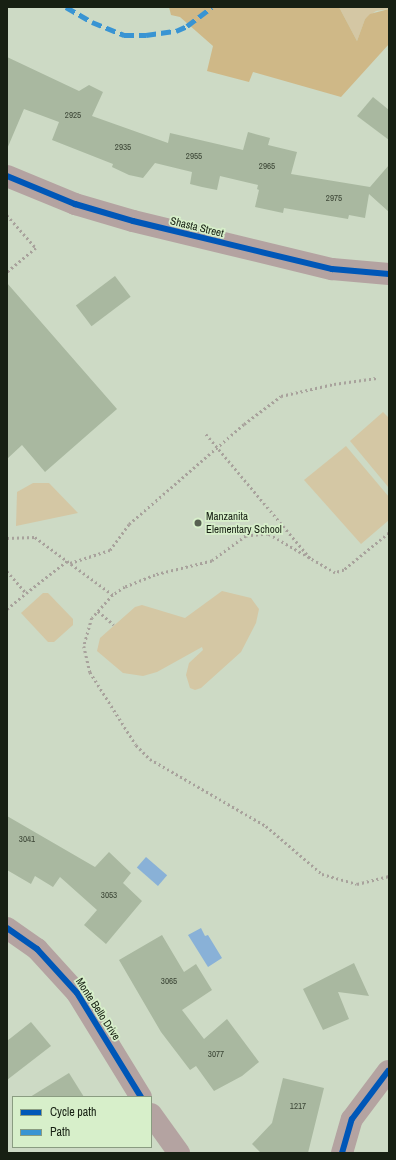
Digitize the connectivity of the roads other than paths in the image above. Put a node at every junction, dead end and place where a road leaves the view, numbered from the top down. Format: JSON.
{"nodes":[{"id":1,"x":7,"y":176,"type":"edge"},
{"id":2,"x":389,"y":274,"type":"edge"},
{"id":3,"x":7,"y":928,"type":"edge"},
{"id":4,"x":388,"y":1071,"type":"dead end"},
{"id":5,"x":140,"y":1096,"type":"edge"},
{"id":6,"x":152,"y":1115,"type":"edge"},
{"id":7,"x":179,"y":1153,"type":"edge"},
{"id":8,"x":342,"y":1153,"type":"edge"}],
"edges":[{"from":1,"to":2,"type":"street","name":"Shasta Street"},
{"from":3,"to":5,"type":"street","name":"Monte Bello Drive"},
{"from":4,"to":8,"type":"street"},
{"from":6,"to":7,"type":"street"}]}
